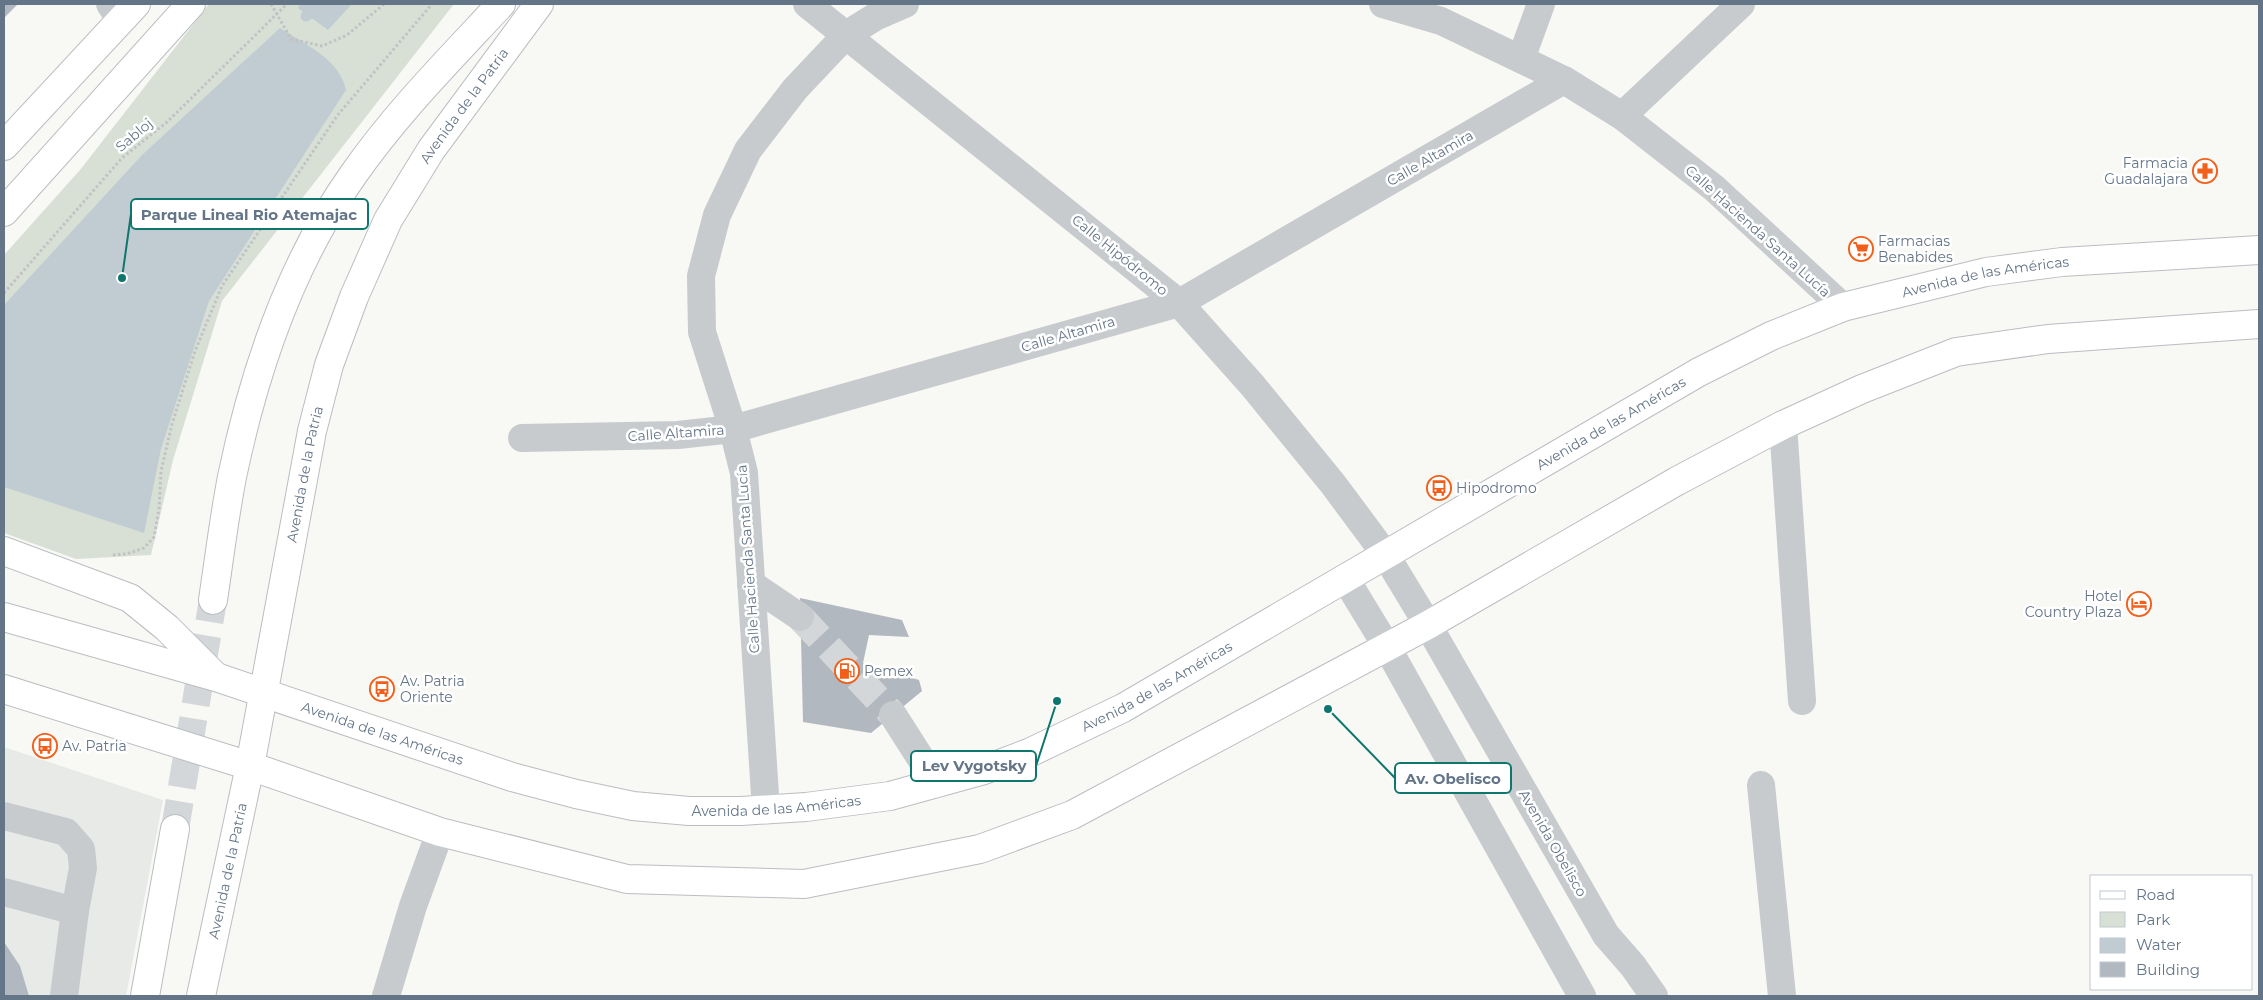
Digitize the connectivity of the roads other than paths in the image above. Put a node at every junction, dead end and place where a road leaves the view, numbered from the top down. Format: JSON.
{"nodes":[{"id":1,"x":191,"y":4,"type":"edge"},
{"id":2,"x":501,"y":4,"type":"edge"},
{"id":3,"x":539,"y":4,"type":"edge"},
{"id":4,"x":807,"y":4,"type":"edge"},
{"id":5,"x":905,"y":4,"type":"edge"},
{"id":6,"x":1382,"y":4,"type":"edge"},
{"id":7,"x":1541,"y":4,"type":"edge"},
{"id":8,"x":1741,"y":4,"type":"edge"},
{"id":9,"x":122,"y":9,"type":"edge"},
{"id":10,"x":846,"y":35,"type":"junction"},
{"id":11,"x":1521,"y":59,"type":"junction"},
{"id":12,"x":1564,"y":80,"type":"junction"},
{"id":13,"x":1622,"y":116,"type":"junction"},
{"id":14,"x":4,"y":146,"type":"edge"},
{"id":15,"x":4,"y":212,"type":"edge"},
{"id":16,"x":2259,"y":250,"type":"edge"},
{"id":17,"x":1179,"y":303,"type":"junction"},
{"id":18,"x":1843,"y":307,"type":"junction"},
{"id":19,"x":2259,"y":324,"type":"edge"},
{"id":20,"x":1783,"y":425,"type":"junction"},
{"id":21,"x":733,"y":429,"type":"junction"},
{"id":22,"x":522,"y":438,"type":"dead end"},
{"id":23,"x":4,"y":552,"type":"edge"},
{"id":24,"x":1385,"y":554,"type":"junction"},
{"id":25,"x":1345,"y":578,"type":"junction"},
{"id":26,"x":751,"y":584,"type":"junction"},
{"id":27,"x":213,"y":600,"type":"tunnel mouth"},
{"id":28,"x":4,"y":617,"type":"edge"},
{"id":29,"x":800,"y":617,"type":"tunnel mouth"},
{"id":30,"x":1428,"y":625,"type":"junction"},
{"id":31,"x":1387,"y":647,"type":"junction"},
{"id":32,"x":216,"y":677,"type":"junction"},
{"id":33,"x":4,"y":689,"type":"edge"},
{"id":34,"x":262,"y":693,"type":"junction"},
{"id":35,"x":1802,"y":701,"type":"dead end"},
{"id":36,"x":893,"y":715,"type":"tunnel mouth"},
{"id":37,"x":250,"y":766,"type":"junction"},
{"id":38,"x":937,"y":784,"type":"junction"},
{"id":39,"x":1761,"y":784,"type":"dead end"},
{"id":40,"x":766,"y":810,"type":"junction"},
{"id":41,"x":4,"y":816,"type":"edge"},
{"id":42,"x":175,"y":828,"type":"tunnel mouth"},
{"id":43,"x":440,"y":832,"type":"junction"},
{"id":44,"x":4,"y":892,"type":"edge"},
{"id":45,"x":75,"y":912,"type":"junction"},
{"id":46,"x":64,"y":996,"type":"edge"},
{"id":47,"x":145,"y":996,"type":"edge"},
{"id":48,"x":201,"y":996,"type":"edge"},
{"id":49,"x":386,"y":996,"type":"edge"},
{"id":50,"x":1582,"y":996,"type":"edge"},
{"id":51,"x":1654,"y":996,"type":"edge"},
{"id":52,"x":1782,"y":996,"type":"edge"}],
"edges":[{"from":1,"to":15,"type":"main road"},
{"from":2,"to":27,"type":"main road"},
{"from":3,"to":34,"type":"main road","name":"Avenida de la Patria"},
{"from":4,"to":10,"type":"street","name":"Calle Hipódromo"},
{"from":5,"to":10,"type":"street","name":"Calle Hacienda Santa Lucía"},
{"from":6,"to":11,"type":"street","name":"Calle Hacienda Santa Lucía"},
{"from":7,"to":11,"type":"street"},
{"from":8,"to":13,"type":"street"},
{"from":9,"to":14,"type":"main road"},
{"from":10,"to":17,"type":"street","name":"Calle Hipódromo"},
{"from":10,"to":21,"type":"street","name":"Calle Hacienda Santa Lucía"},
{"from":11,"to":12,"type":"street","name":"Calle Hacienda Santa Lucía"},
{"from":12,"to":13,"type":"street","name":"Calle Hacienda Santa Lucía"},
{"from":12,"to":17,"type":"street","name":"Calle Altamira"},
{"from":13,"to":18,"type":"street","name":"Calle Hacienda Santa Lucía"},
{"from":16,"to":18,"type":"main road","name":"Avenida de las Américas"},
{"from":17,"to":21,"type":"street","name":"Calle Altamira"},
{"from":17,"to":24,"type":"street","name":"Calle Hipódromo"},
{"from":18,"to":24,"type":"main road","name":"Avenida de las Américas"},
{"from":19,"to":20,"type":"main road"},
{"from":20,"to":30,"type":"main road"},
{"from":20,"to":35,"type":"street"},
{"from":21,"to":22,"type":"street","name":"Calle Altamira"},
{"from":21,"to":26,"type":"street","name":"Calle Hacienda Santa Lucía"},
{"from":23,"to":32,"type":"main road"},
{"from":24,"to":25,"type":"main road","name":"Avenida de las Américas"},
{"from":24,"to":30,"type":"street","name":"Avenida Obelisco"},
{"from":25,"to":31,"type":"street"},
{"from":25,"to":38,"type":"main road","name":"Avenida de las Américas"},
{"from":26,"to":29,"type":"street"},
{"from":26,"to":40,"type":"street","name":"Calle Hacienda Santa Lucía"},
{"from":28,"to":32,"type":"main road","name":"Avenida de las Américas"},
{"from":30,"to":31,"type":"main road"},
{"from":30,"to":51,"type":"street","name":"Avenida Obelisco"},
{"from":31,"to":43,"type":"main road"},
{"from":31,"to":50,"type":"street"},
{"from":32,"to":34,"type":"main road","name":"Avenida de las Américas"},
{"from":33,"to":37,"type":"main road"},
{"from":34,"to":37,"type":"main road","name":"Avenida de la Patria"},
{"from":34,"to":40,"type":"main road","name":"Avenida de las Américas"},
{"from":36,"to":38,"type":"street"},
{"from":37,"to":43,"type":"main road"},
{"from":37,"to":48,"type":"main road","name":"Avenida de la Patria"},
{"from":38,"to":40,"type":"main road","name":"Avenida de las Américas"},
{"from":39,"to":52,"type":"street"},
{"from":41,"to":45,"type":"street"},
{"from":42,"to":47,"type":"main road"},
{"from":43,"to":49,"type":"street"},
{"from":44,"to":45,"type":"street"},
{"from":45,"to":46,"type":"street"}]}
